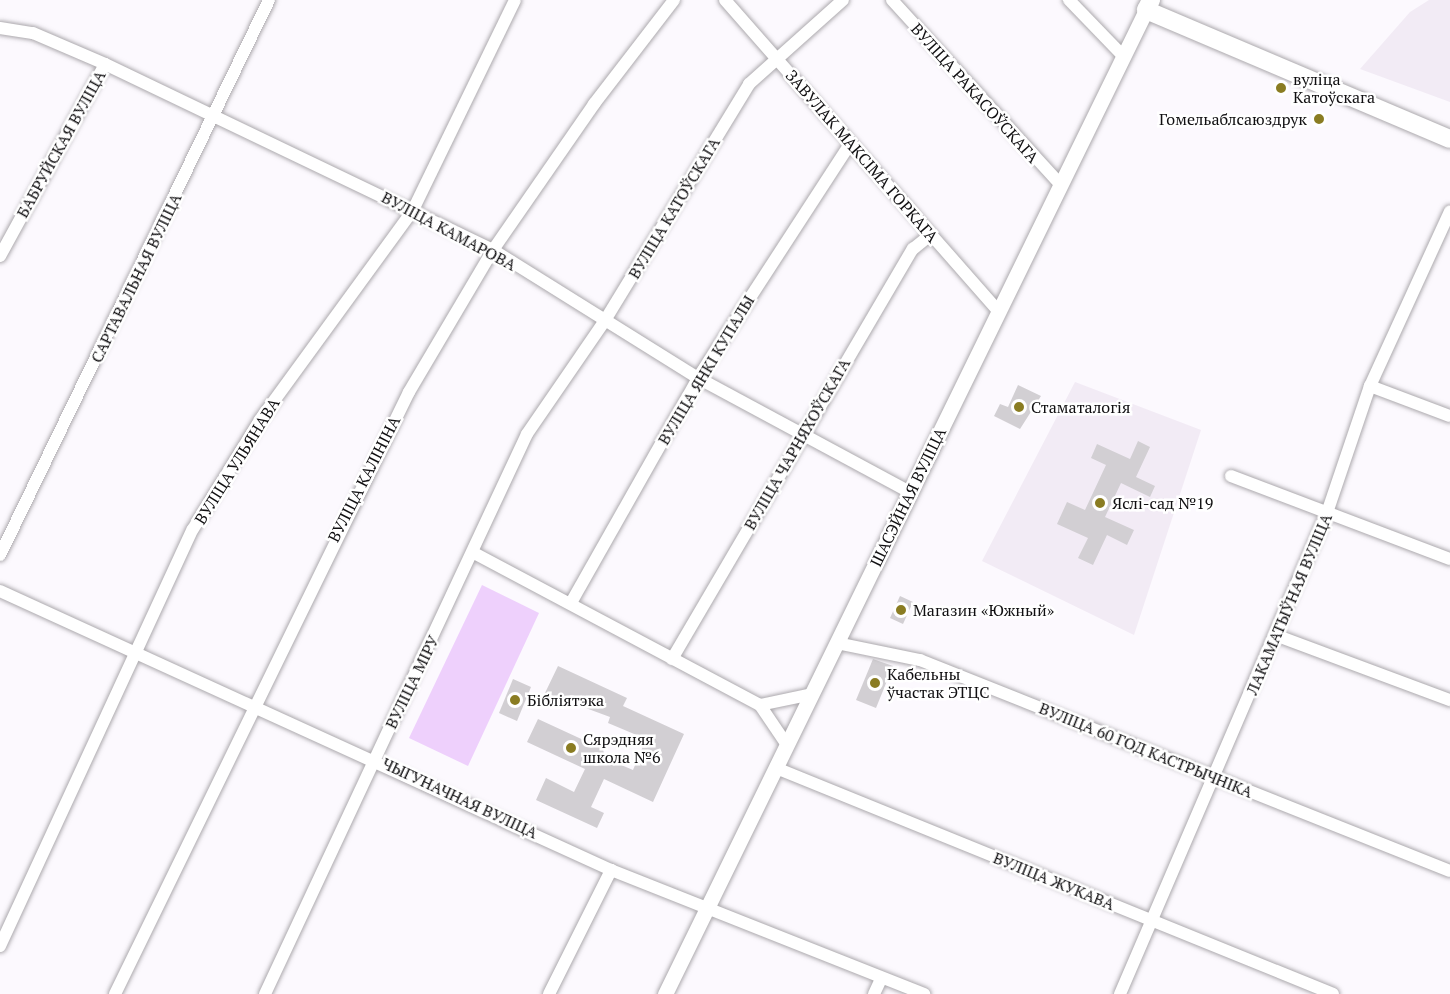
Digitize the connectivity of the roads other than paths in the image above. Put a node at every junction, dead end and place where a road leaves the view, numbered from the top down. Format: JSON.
{"nodes":[{"id":1,"x":269,"y":0,"type":"edge"},
{"id":2,"x":515,"y":0,"type":"edge"},
{"id":3,"x":674,"y":0,"type":"edge"},
{"id":4,"x":725,"y":0,"type":"edge"},
{"id":5,"x":843,"y":0,"type":"edge"},
{"id":6,"x":892,"y":0,"type":"edge"},
{"id":7,"x":1069,"y":0,"type":"edge"},
{"id":8,"x":1148,"y":5,"type":"edge"},
{"id":9,"x":0,"y":28,"type":"edge"},
{"id":10,"x":1123,"y":56,"type":"junction"},
{"id":11,"x":777,"y":57,"type":"junction"},
{"id":12,"x":105,"y":64,"type":"junction"},
{"id":13,"x":215,"y":116,"type":"junction"},
{"id":14,"x":1450,"y":139,"type":"edge"},
{"id":15,"x":850,"y":144,"type":"junction"},
{"id":16,"x":1060,"y":184,"type":"junction"},
{"id":17,"x":413,"y":210,"type":"junction"},
{"id":18,"x":1450,"y":211,"type":"edge"},
{"id":19,"x":930,"y":235,"type":"junction"},
{"id":20,"x":494,"y":250,"type":"junction"},
{"id":21,"x":0,"y":256,"type":"edge"},
{"id":22,"x":998,"y":311,"type":"junction"},
{"id":23,"x":604,"y":322,"type":"junction"},
{"id":24,"x":698,"y":378,"type":"junction"},
{"id":25,"x":1370,"y":386,"type":"junction"},
{"id":26,"x":1450,"y":416,"type":"edge"},
{"id":27,"x":527,"y":434,"type":"joint"},
{"id":28,"x":801,"y":435,"type":"junction"},
{"id":29,"x":1231,"y":476,"type":"dead end"},
{"id":30,"x":910,"y":492,"type":"junction"},
{"id":31,"x":1328,"y":510,"type":"junction"},
{"id":32,"x":474,"y":553,"type":"junction"},
{"id":33,"x":0,"y":555,"type":"edge"},
{"id":34,"x":1450,"y":559,"type":"edge"},
{"id":35,"x":0,"y":591,"type":"edge"},
{"id":36,"x":572,"y":601,"type":"junction"},
{"id":37,"x":1275,"y":635,"type":"junction"},
{"id":38,"x":837,"y":643,"type":"junction"},
{"id":39,"x":135,"y":652,"type":"junction"},
{"id":40,"x":672,"y":659,"type":"junction"},
{"id":41,"x":812,"y":694,"type":"junction"},
{"id":42,"x":1450,"y":700,"type":"edge"},
{"id":43,"x":760,"y":705,"type":"junction"},
{"id":44,"x":255,"y":706,"type":"junction"},
{"id":45,"x":787,"y":745,"type":"junction"},
{"id":46,"x":376,"y":758,"type":"junction"},
{"id":47,"x":776,"y":768,"type":"junction"},
{"id":48,"x":1217,"y":778,"type":"junction"},
{"id":49,"x":611,"y":870,"type":"junction"},
{"id":50,"x":1450,"y":871,"type":"edge"},
{"id":51,"x":707,"y":908,"type":"junction"},
{"id":52,"x":1150,"y":920,"type":"junction"},
{"id":53,"x":0,"y":946,"type":"edge"},
{"id":54,"x":882,"y":979,"type":"junction"},
{"id":55,"x":115,"y":994,"type":"edge"},
{"id":56,"x":265,"y":994,"type":"edge"},
{"id":57,"x":549,"y":994,"type":"edge"},
{"id":58,"x":666,"y":994,"type":"edge"},
{"id":59,"x":874,"y":994,"type":"edge"},
{"id":60,"x":924,"y":994,"type":"edge"},
{"id":61,"x":1120,"y":994,"type":"edge"},
{"id":62,"x":1333,"y":994,"type":"edge"}],
"edges":[{"from":1,"to":13,"type":"street","name":"САРТАВАЛЬНАЯ ВУЛІЦА"},
{"from":2,"to":17,"type":"street","name":"ВУЛІЦА УЛЬЯНАВА"},
{"from":3,"to":20,"type":"street","name":"ВУЛІЦА КАЛІНІНА"},
{"from":4,"to":11,"type":"street","name":"ЗАВУЛАК МАКСІМА ГОРКАГА"},
{"from":5,"to":11,"type":"street","name":"ВУЛІЦА КАТОЎСКАГА"},
{"from":6,"to":16,"type":"street","name":"ВУЛІЦА РАКАСОЎСКАГА"},
{"from":7,"to":10,"type":"street"},
{"from":8,"to":10,"type":"street","name":"ШАСЭЙНАЯ ВУЛІЦА"},
{"from":8,"to":14,"type":"main road"},
{"from":9,"to":12,"type":"street","name":"ВУЛІЦА КАМАРОВА"},
{"from":10,"to":16,"type":"street","name":"ШАСЭЙНАЯ ВУЛІЦА"},
{"from":11,"to":15,"type":"street","name":"ЗАВУЛАК МАКСІМА ГОРКАГА"},
{"from":11,"to":23,"type":"street","name":"ВУЛІЦА КАТОЎСКАГА"},
{"from":12,"to":13,"type":"street","name":"ВУЛІЦА КАМАРОВА"},
{"from":12,"to":21,"type":"street","name":"БАБРУЙСКАЯ ВУЛІЦА"},
{"from":13,"to":17,"type":"street","name":"ВУЛІЦА КАМАРОВА"},
{"from":13,"to":33,"type":"street","name":"САРТАВАЛЬНАЯ ВУЛІЦА"},
{"from":15,"to":19,"type":"street","name":"ЗАВУЛАК МАКСІМА ГОРКАГА"},
{"from":15,"to":24,"type":"street","name":"ВУЛІЦА ЯНКІ КУПАЛЫ"},
{"from":16,"to":22,"type":"street","name":"ШАСЭЙНАЯ ВУЛІЦА"},
{"from":17,"to":20,"type":"street","name":"ВУЛІЦА КАМАРОВА"},
{"from":17,"to":39,"type":"street","name":"ВУЛІЦА УЛЬЯНАВА"},
{"from":18,"to":25,"type":"street","name":"ЛАКАМАТЫЎНАЯ ВУЛІЦА"},
{"from":19,"to":22,"type":"street","name":"ЗАВУЛАК МАКСІМА ГОРКАГА"},
{"from":19,"to":28,"type":"street","name":"ВУЛІЦА ЧАРНЯХОЎСКАГА"},
{"from":20,"to":23,"type":"street","name":"ВУЛІЦА КАМАРОВА"},
{"from":20,"to":44,"type":"street","name":"ВУЛІЦА КАЛІНІНА"},
{"from":22,"to":30,"type":"street","name":"ШАСЭЙНАЯ ВУЛІЦА"},
{"from":23,"to":24,"type":"street","name":"ВУЛІЦА КАМАРОВА"},
{"from":23,"to":27,"type":"street","name":"ВУЛІЦА КАТОЎСКАГА"},
{"from":24,"to":28,"type":"street","name":"ВУЛІЦА КАМАРОВА"},
{"from":24,"to":36,"type":"street","name":"ВУЛІЦА ЯНКІ КУПАЛЫ"},
{"from":25,"to":26,"type":"street"},
{"from":25,"to":31,"type":"street","name":"ЛАКАМАТЫЎНАЯ ВУЛІЦА"},
{"from":27,"to":32,"type":"street","name":"ВУЛІЦА МІРУ"},
{"from":28,"to":30,"type":"street","name":"ВУЛІЦА КАМАРОВА"},
{"from":28,"to":40,"type":"street","name":"ВУЛІЦА ЧАРНЯХОЎСКАГА"},
{"from":29,"to":31,"type":"street"},
{"from":30,"to":38,"type":"street","name":"ШАСЭЙНАЯ ВУЛІЦА"},
{"from":31,"to":34,"type":"street"},
{"from":31,"to":37,"type":"street","name":"ЛАКАМАТЫЎНАЯ ВУЛІЦА"},
{"from":32,"to":36,"type":"street"},
{"from":32,"to":46,"type":"street","name":"ВУЛІЦА МІРУ"},
{"from":35,"to":39,"type":"street","name":"ЧЫГУНАЧНАЯ ВУЛІЦА"},
{"from":36,"to":40,"type":"street"},
{"from":37,"to":42,"type":"street"},
{"from":37,"to":48,"type":"street","name":"ЛАКАМАТЫЎНАЯ ВУЛІЦА"},
{"from":38,"to":41,"type":"street","name":"ШАСЭЙНАЯ ВУЛІЦА"},
{"from":38,"to":48,"type":"street","name":"ВУЛІЦА 60 ГОД КАСТРЫЧНІКА"},
{"from":39,"to":44,"type":"street","name":"ЧЫГУНАЧНАЯ ВУЛІЦА"},
{"from":39,"to":53,"type":"street","name":"ВУЛІЦА УЛЬЯНАВА"},
{"from":40,"to":43,"type":"street"},
{"from":41,"to":43,"type":"street"},
{"from":41,"to":45,"type":"street","name":"ШАСЭЙНАЯ ВУЛІЦА"},
{"from":43,"to":45,"type":"street"},
{"from":44,"to":46,"type":"street","name":"ЧЫГУНАЧНАЯ ВУЛІЦА"},
{"from":44,"to":55,"type":"street","name":"ВУЛІЦА КАЛІНІНА"},
{"from":45,"to":47,"type":"street","name":"ШАСЭЙНАЯ ВУЛІЦА"},
{"from":46,"to":49,"type":"street","name":"ЧЫГУНАЧНАЯ ВУЛІЦА"},
{"from":46,"to":56,"type":"street","name":"ВУЛІЦА МІРУ"},
{"from":47,"to":51,"type":"street","name":"ШАСЭЙНАЯ ВУЛІЦА"},
{"from":47,"to":52,"type":"street","name":"ВУЛІЦА ЖУКАВА"},
{"from":48,"to":50,"type":"street","name":"ВУЛІЦА 60 ГОД КАСТРЫЧНІКА"},
{"from":48,"to":52,"type":"street","name":"ЛАКАМАТЫЎНАЯ ВУЛІЦА"},
{"from":49,"to":51,"type":"street","name":"ЧЫГУНАЧНАЯ ВУЛІЦА"},
{"from":49,"to":57,"type":"street"},
{"from":51,"to":54,"type":"street","name":"ЧЫГУНАЧНАЯ ВУЛІЦА"},
{"from":51,"to":58,"type":"street","name":"ШАСЭЙНАЯ ВУЛІЦА"},
{"from":52,"to":61,"type":"street","name":"ЛАКАМАТЫЎНАЯ ВУЛІЦА"},
{"from":52,"to":62,"type":"street","name":"ВУЛІЦА ЖУКАВА"},
{"from":54,"to":59,"type":"street"},
{"from":54,"to":60,"type":"street","name":"ЧЫГУНАЧНАЯ ВУЛІЦА"}]}
